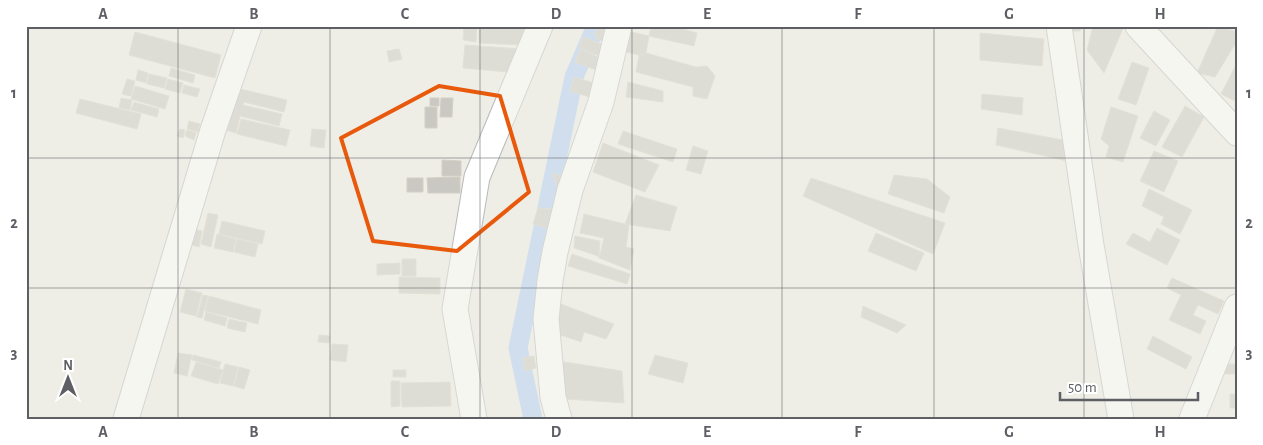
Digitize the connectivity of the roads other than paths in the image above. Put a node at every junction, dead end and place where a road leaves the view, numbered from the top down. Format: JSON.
{"nodes":[{"id":1,"x":249,"y":26,"type":"edge"},
{"id":2,"x":540,"y":26,"type":"edge"},
{"id":3,"x":619,"y":26,"type":"edge"},
{"id":4,"x":1059,"y":26,"type":"edge"},
{"id":5,"x":1138,"y":26,"type":"edge"},
{"id":6,"x":1237,"y":133,"type":"edge"},
{"id":7,"x":1237,"y":308,"type":"edge"},
{"id":8,"x":126,"y":419,"type":"edge"},
{"id":9,"x":474,"y":419,"type":"edge"},
{"id":10,"x":559,"y":419,"type":"edge"},
{"id":11,"x":1121,"y":419,"type":"edge"},
{"id":12,"x":1192,"y":419,"type":"edge"}],
"edges":[{"from":1,"to":8,"type":"street"},
{"from":2,"to":9,"type":"street"},
{"from":3,"to":10,"type":"street"},
{"from":4,"to":11,"type":"street"},
{"from":5,"to":6,"type":"street"},
{"from":7,"to":12,"type":"street"}]}
